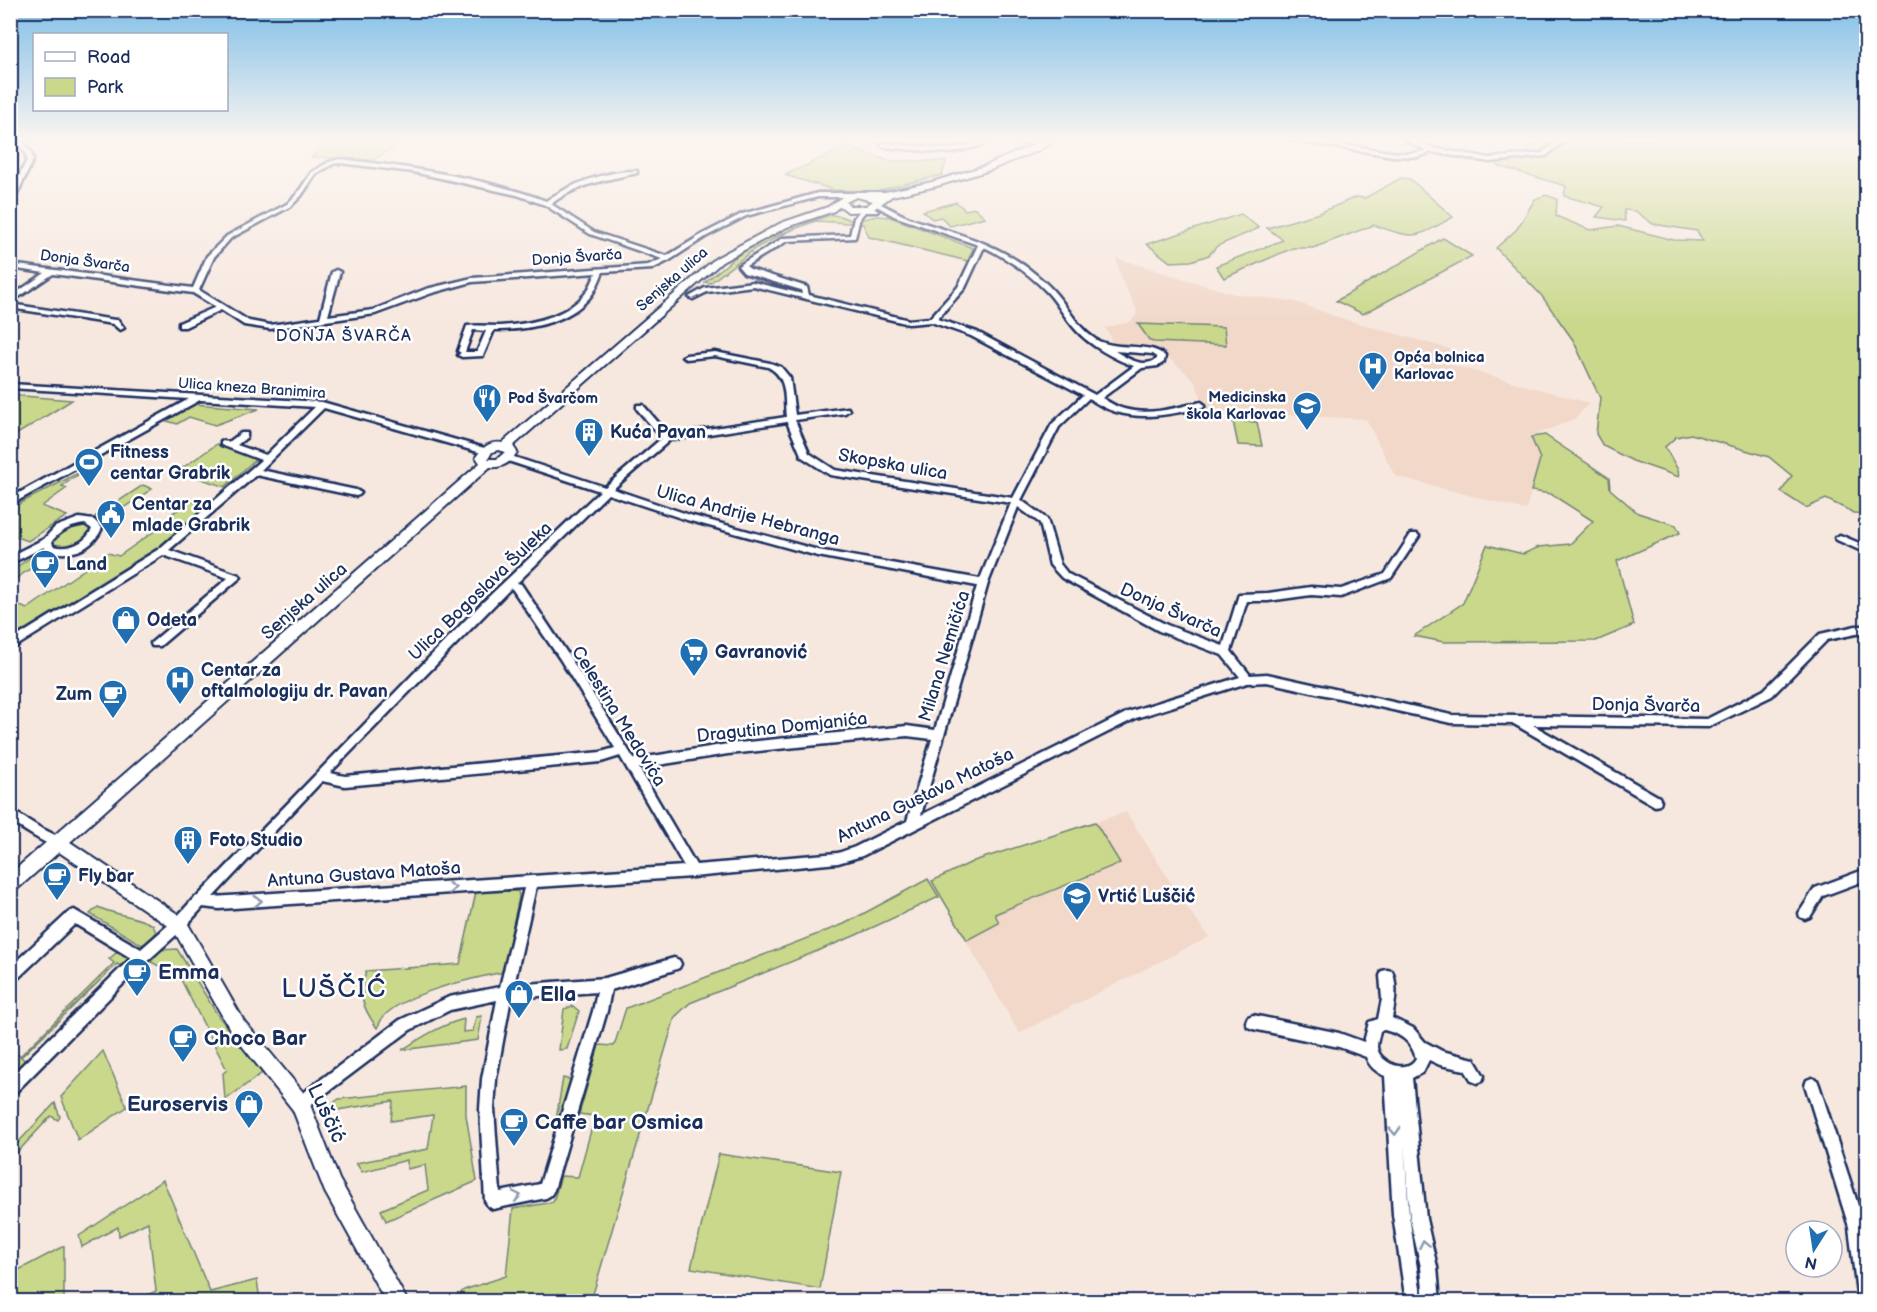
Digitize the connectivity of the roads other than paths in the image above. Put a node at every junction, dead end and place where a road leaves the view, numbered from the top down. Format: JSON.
{"nodes":[{"id":1,"x":291,"y":201,"type":"edge"},
{"id":2,"x":538,"y":201,"type":"edge"},
{"id":3,"x":551,"y":201,"type":"edge"},
{"id":4,"x":788,"y":201,"type":"edge"},
{"id":5,"x":831,"y":201,"type":"edge"},
{"id":6,"x":878,"y":201,"type":"edge"},
{"id":7,"x":884,"y":201,"type":"edge"},
{"id":8,"x":841,"y":202,"type":"joint"},
{"id":9,"x":875,"y":203,"type":"junction"},
{"id":10,"x":547,"y":204,"type":"junction"},
{"id":11,"x":863,"y":210,"type":"junction"},
{"id":12,"x":825,"y":211,"type":"junction"},
{"id":13,"x":888,"y":211,"type":"junction"},
{"id":14,"x":855,"y":214,"type":"junction"},
{"id":15,"x":982,"y":244,"type":"junction"},
{"id":16,"x":668,"y":259,"type":"junction"},
{"id":17,"x":10,"y":266,"type":"edge"},
{"id":18,"x":601,"y":270,"type":"junction"},
{"id":19,"x":51,"y":272,"type":"junction"},
{"id":20,"x":336,"y":272,"type":"dead end"},
{"id":21,"x":195,"y":291,"type":"junction"},
{"id":22,"x":693,"y":297,"type":"dead end"},
{"id":23,"x":805,"y":297,"type":"junction"},
{"id":24,"x":10,"y":301,"type":"edge"},
{"id":25,"x":10,"y":306,"type":"edge"},
{"id":26,"x":222,"y":306,"type":"junction"},
{"id":27,"x":323,"y":320,"type":"junction"},
{"id":28,"x":932,"y":320,"type":"junction"},
{"id":29,"x":182,"y":325,"type":"dead end"},
{"id":30,"x":120,"y":328,"type":"dead end"},
{"id":31,"x":491,"y":329,"type":"junction"},
{"id":32,"x":1101,"y":345,"type":"junction"},
{"id":33,"x":686,"y":357,"type":"dead end"},
{"id":34,"x":1140,"y":365,"type":"junction"},
{"id":35,"x":10,"y":386,"type":"edge"},
{"id":36,"x":200,"y":397,"type":"junction"},
{"id":37,"x":1092,"y":397,"type":"junction"},
{"id":38,"x":322,"y":405,"type":"junction"},
{"id":39,"x":1201,"y":405,"type":"dead end"},
{"id":40,"x":640,"y":407,"type":"dead end"},
{"id":41,"x":845,"y":410,"type":"dead end"},
{"id":42,"x":791,"y":421,"type":"junction"},
{"id":43,"x":244,"y":435,"type":"dead end"},
{"id":44,"x":668,"y":438,"type":"junction"},
{"id":45,"x":507,"y":452,"type":"junction"},
{"id":46,"x":486,"y":457,"type":"junction"},
{"id":47,"x":268,"y":459,"type":"junction"},
{"id":48,"x":254,"y":472,"type":"junction"},
{"id":49,"x":606,"y":491,"type":"junction"},
{"id":50,"x":356,"y":493,"type":"dead end"},
{"id":51,"x":1016,"y":501,"type":"junction"},
{"id":52,"x":10,"y":502,"type":"edge"},
{"id":53,"x":1414,"y":536,"type":"dead end"},
{"id":54,"x":1840,"y":538,"type":"dead end"},
{"id":55,"x":47,"y":541,"type":"junction"},
{"id":56,"x":1866,"y":550,"type":"edge"},
{"id":57,"x":162,"y":551,"type":"junction"},
{"id":58,"x":10,"y":561,"type":"edge"},
{"id":59,"x":509,"y":583,"type":"junction"},
{"id":60,"x":983,"y":583,"type":"junction"},
{"id":61,"x":1866,"y":630,"type":"edge"},
{"id":62,"x":156,"y":643,"type":"dead end"},
{"id":63,"x":10,"y":646,"type":"edge"},
{"id":64,"x":1227,"y":652,"type":"junction"},
{"id":65,"x":1247,"y":679,"type":"junction"},
{"id":66,"x":1514,"y":720,"type":"junction"},
{"id":67,"x":938,"y":735,"type":"junction"},
{"id":68,"x":622,"y":751,"type":"junction"},
{"id":69,"x":631,"y":764,"type":"junction"},
{"id":70,"x":320,"y":776,"type":"junction"},
{"id":71,"x":1655,"y":801,"type":"dead end"},
{"id":72,"x":10,"y":814,"type":"edge"},
{"id":73,"x":913,"y":823,"type":"junction"},
{"id":74,"x":59,"y":843,"type":"junction"},
{"id":75,"x":693,"y":871,"type":"junction"},
{"id":76,"x":1866,"y":875,"type":"edge"},
{"id":77,"x":531,"y":883,"type":"junction"},
{"id":78,"x":10,"y":885,"type":"edge"},
{"id":79,"x":199,"y":901,"type":"junction"},
{"id":80,"x":1805,"y":913,"type":"dead end"},
{"id":81,"x":179,"y":924,"type":"junction"},
{"id":82,"x":142,"y":957,"type":"junction"},
{"id":83,"x":674,"y":964,"type":"dead end"},
{"id":84,"x":10,"y":976,"type":"edge"},
{"id":85,"x":1387,"y":976,"type":"dead end"},
{"id":86,"x":605,"y":985,"type":"junction"},
{"id":87,"x":506,"y":992,"type":"junction"},
{"id":88,"x":1389,"y":999,"type":"junction"},
{"id":89,"x":1253,"y":1023,"type":"dead end"},
{"id":90,"x":1384,"y":1023,"type":"junction"},
{"id":91,"x":1400,"y":1026,"type":"junction"},
{"id":92,"x":1370,"y":1044,"type":"junction"},
{"id":93,"x":1421,"y":1053,"type":"junction"},
{"id":94,"x":1399,"y":1074,"type":"junction"},
{"id":95,"x":1477,"y":1076,"type":"dead end"},
{"id":96,"x":1812,"y":1085,"type":"dead end"},
{"id":97,"x":10,"y":1088,"type":"edge"},
{"id":98,"x":300,"y":1104,"type":"junction"},
{"id":99,"x":398,"y":1302,"type":"edge"},
{"id":100,"x":1414,"y":1302,"type":"edge"},
{"id":101,"x":1432,"y":1302,"type":"edge"},
{"id":102,"x":1866,"y":1302,"type":"edge"}],
"edges":[{"from":1,"to":21,"type":"street"},
{"from":2,"to":10,"type":"street"},
{"from":3,"to":10,"type":"street"},
{"from":4,"to":16,"type":"street","name":"Donja Švarča"},
{"from":5,"to":12,"type":"main road"},
{"from":6,"to":9,"type":"main road"},
{"from":7,"to":13,"type":"main road"},
{"from":8,"to":12,"type":"main road","name":"Senjska ulica"},
{"from":8,"to":14,"type":"main road"},
{"from":9,"to":11,"type":"main road"},
{"from":9,"to":13,"type":"street"},
{"from":10,"to":16,"type":"street"},
{"from":11,"to":13,"type":"street"},
{"from":11,"to":14,"type":"main road","name":"Senjska ulica"},
{"from":12,"to":14,"type":"main road","name":"Senjska ulica"},
{"from":12,"to":45,"type":"main road","name":"Senjska ulica"},
{"from":13,"to":15,"type":"street"},
{"from":14,"to":23,"type":"street"},
{"from":15,"to":28,"type":"street"},
{"from":15,"to":32,"type":"street"},
{"from":16,"to":18,"type":"street","name":"Donja Švarča"},
{"from":17,"to":19,"type":"street","name":"Donja Švarča"},
{"from":18,"to":27,"type":"street","name":"Donja Švarča"},
{"from":18,"to":31,"type":"street"},
{"from":19,"to":21,"type":"street","name":"Donja Švarča"},
{"from":19,"to":24,"type":"street"},
{"from":20,"to":27,"type":"street"},
{"from":21,"to":26,"type":"street","name":"Donja Švarča"},
{"from":22,"to":23,"type":"street"},
{"from":23,"to":28,"type":"street"},
{"from":25,"to":30,"type":"street"},
{"from":26,"to":27,"type":"street","name":"Donja Švarča"},
{"from":26,"to":29,"type":"street"},
{"from":28,"to":37,"type":"street"},
{"from":31,"to":31,"type":"street"},
{"from":32,"to":34,"type":"street"},
{"from":32,"to":34,"type":"street"},
{"from":33,"to":42,"type":"street","name":"Skopska ulica"},
{"from":34,"to":37,"type":"street"},
{"from":35,"to":36,"type":"street","name":"Ulica kneza Branimira"},
{"from":36,"to":38,"type":"street","name":"Ulica kneza Branimira"},
{"from":36,"to":52,"type":"street"},
{"from":37,"to":39,"type":"street"},
{"from":37,"to":51,"type":"street"},
{"from":38,"to":46,"type":"street","name":"Ulica kneza Branimira"},
{"from":38,"to":47,"type":"street"},
{"from":40,"to":44,"type":"street"},
{"from":41,"to":42,"type":"street"},
{"from":42,"to":44,"type":"street"},
{"from":42,"to":51,"type":"street","name":"Skopska ulica"},
{"from":43,"to":47,"type":"street"},
{"from":44,"to":49,"type":"street"},
{"from":45,"to":46,"type":"main road"},
{"from":45,"to":46,"type":"main road"},
{"from":45,"to":49,"type":"street","name":"Ulica Andrije Hebranga"},
{"from":46,"to":74,"type":"main road","name":"Senjska ulica"},
{"from":47,"to":48,"type":"street"},
{"from":48,"to":50,"type":"street"},
{"from":48,"to":57,"type":"street"},
{"from":49,"to":59,"type":"street","name":"Ulica Bogoslava Šuleka"},
{"from":49,"to":60,"type":"street","name":"Ulica Andrije Hebranga"},
{"from":51,"to":60,"type":"street","name":"Milana Nemičića"},
{"from":51,"to":64,"type":"street","name":"Donja Švarča"},
{"from":53,"to":64,"type":"street"},
{"from":54,"to":56,"type":"street"},
{"from":55,"to":55,"type":"street"},
{"from":55,"to":58,"type":"street"},
{"from":57,"to":62,"type":"street"},
{"from":57,"to":63,"type":"street"},
{"from":59,"to":68,"type":"street","name":"Celestina Medovića"},
{"from":59,"to":70,"type":"street","name":"Ulica Bogoslava Šuleka"},
{"from":60,"to":67,"type":"street","name":"Milana Nemičića"},
{"from":61,"to":66,"type":"street","name":"Donja Švarča"},
{"from":64,"to":65,"type":"street","name":"Donja Švarča"},
{"from":65,"to":66,"type":"street","name":"Donja Švarča"},
{"from":65,"to":73,"type":"street","name":"Antuna Gustava Matoša"},
{"from":66,"to":71,"type":"street"},
{"from":67,"to":69,"type":"street","name":"Dragutina Domjanića"},
{"from":67,"to":73,"type":"street","name":"Milana Nemičića"},
{"from":68,"to":69,"type":"street","name":"Celestina Medovića"},
{"from":68,"to":70,"type":"street"},
{"from":69,"to":75,"type":"street","name":"Celestina Medovića"},
{"from":70,"to":79,"type":"street","name":"Ulica Bogoslava Šuleka"},
{"from":72,"to":74,"type":"street"},
{"from":73,"to":75,"type":"street","name":"Antuna Gustava Matoša"},
{"from":74,"to":78,"type":"main road","name":"Senjska ulica"},
{"from":74,"to":81,"type":"main road","name":"Luščić"},
{"from":75,"to":77,"type":"street","name":"Antuna Gustava Matoša"},
{"from":76,"to":80,"type":"street"},
{"from":79,"to":77,"type":"street","name":"Antuna Gustava Matoša","one_way":true},
{"from":77,"to":87,"type":"street"},
{"from":79,"to":81,"type":"street","name":"Ulica Bogoslava Šuleka"},
{"from":81,"to":82,"type":"street"},
{"from":81,"to":98,"type":"main road","name":"Luščić"},
{"from":82,"to":84,"type":"street"},
{"from":82,"to":97,"type":"street"},
{"from":83,"to":86,"type":"street"},
{"from":85,"to":88,"type":"street"},
{"from":86,"to":87,"type":"street"},
{"from":87,"to":86,"type":"street","one_way":true},
{"from":87,"to":98,"type":"street"},
{"from":88,"to":90,"type":"street"},
{"from":88,"to":91,"type":"street"},
{"from":89,"to":92,"type":"street"},
{"from":90,"to":91,"type":"street"},
{"from":90,"to":92,"type":"street"},
{"from":91,"to":93,"type":"street"},
{"from":92,"to":94,"type":"street"},
{"from":93,"to":94,"type":"street"},
{"from":93,"to":95,"type":"street"},
{"from":94,"to":100,"type":"street","one_way":true},
{"from":101,"to":94,"type":"street","one_way":true},
{"from":96,"to":102,"type":"street"},
{"from":98,"to":99,"type":"main road","name":"Luščić"}]}
